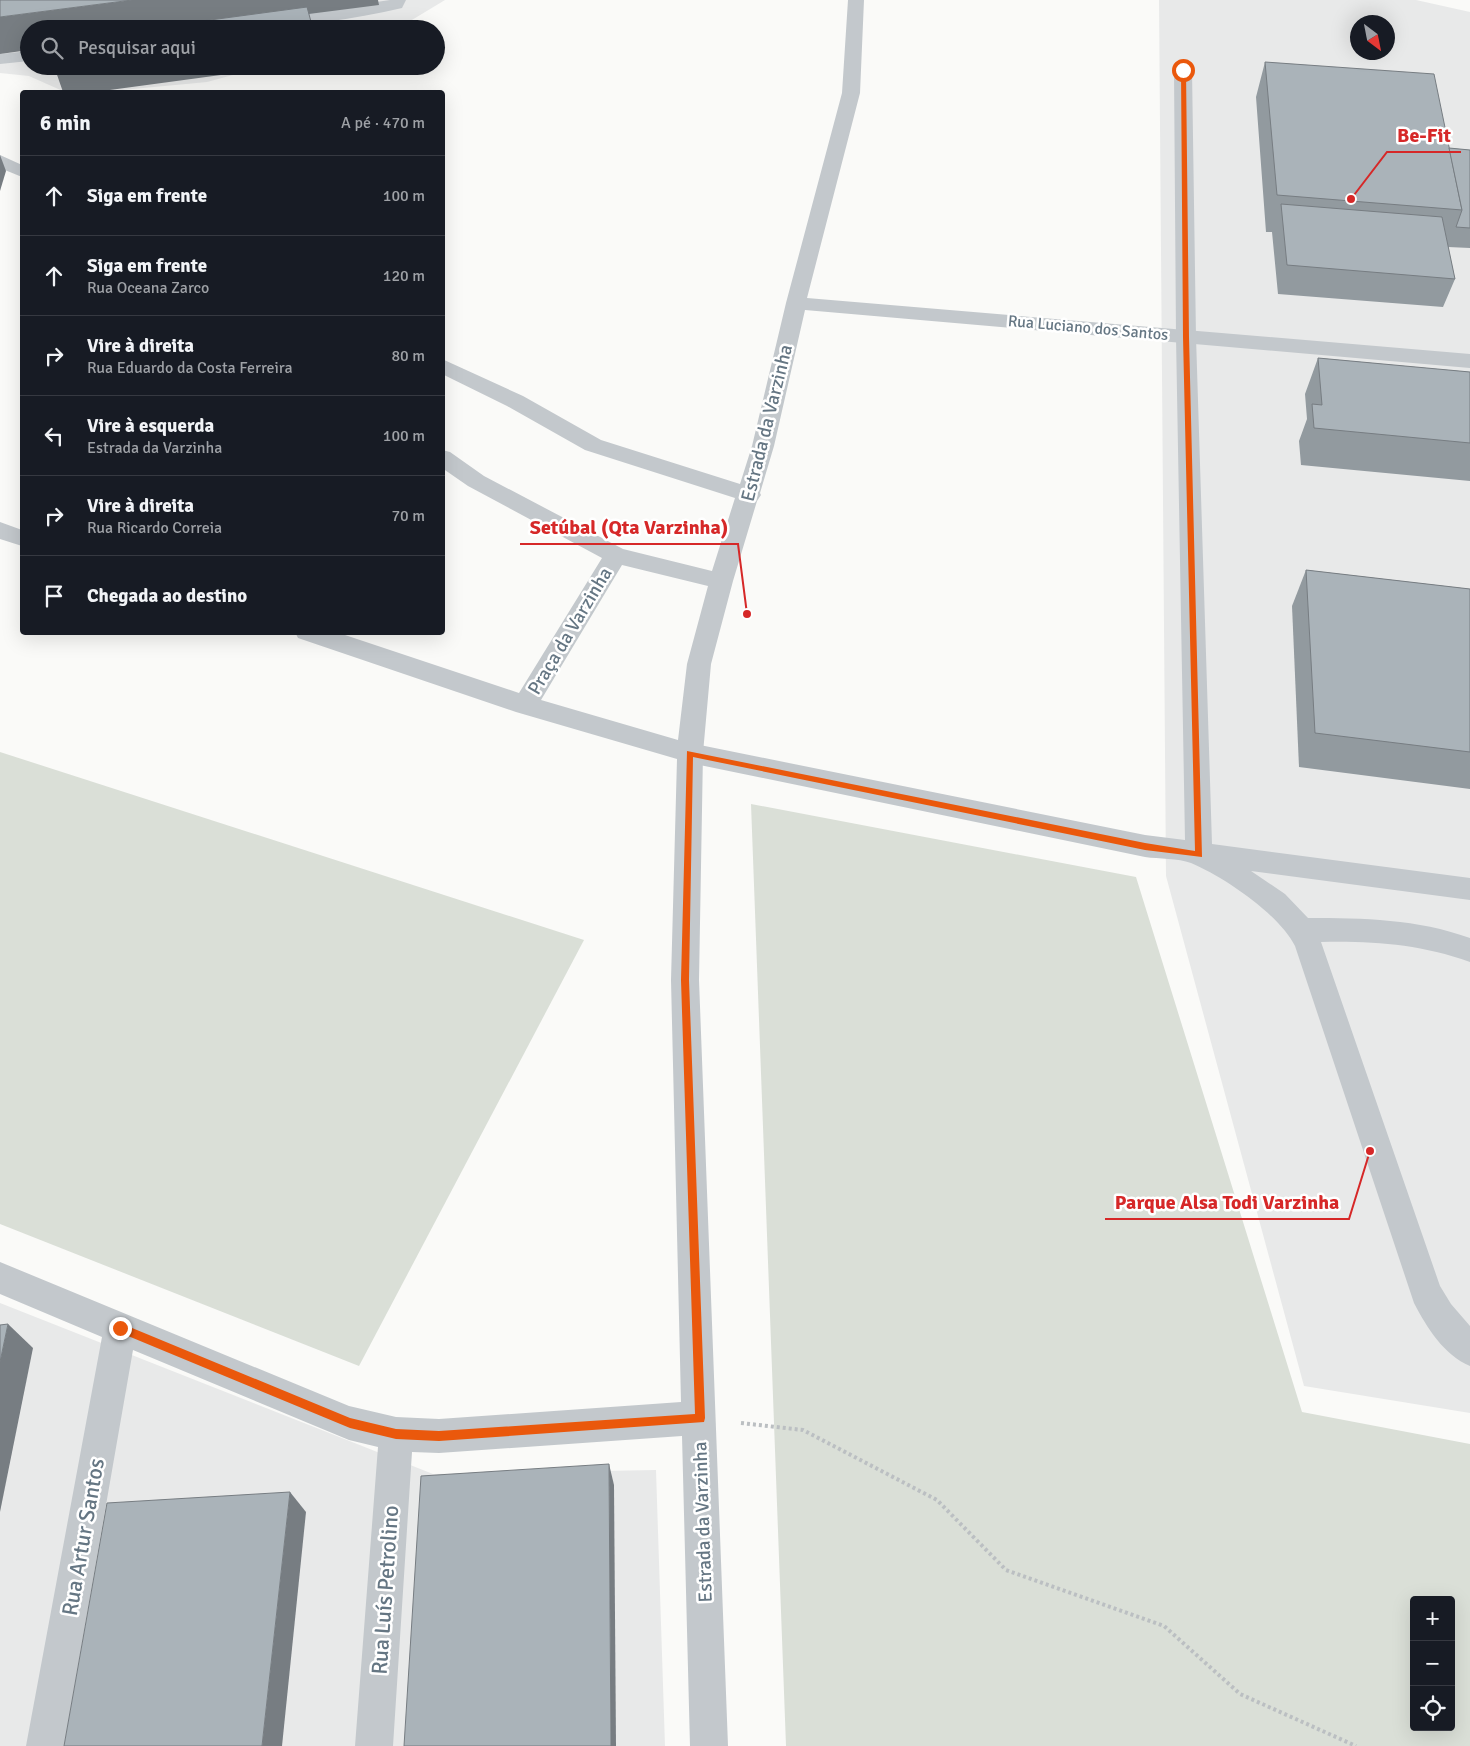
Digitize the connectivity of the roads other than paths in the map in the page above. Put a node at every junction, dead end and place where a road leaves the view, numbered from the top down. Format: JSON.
{"nodes":[{"id":1,"x":398,"y":0,"type":"edge"},
{"id":2,"x":856,"y":0,"type":"edge"},
{"id":3,"x":292,"y":20,"type":"edge"},
{"id":4,"x":20,"y":57,"type":"edge"},
{"id":5,"x":0,"y":59,"type":"edge"},
{"id":6,"x":1183,"y":70,"type":"dead end"},
{"id":7,"x":0,"y":161,"type":"edge"},
{"id":8,"x":20,"y":171,"type":"edge"},
{"id":9,"x":796,"y":302,"type":"junction"},
{"id":10,"x":1186,"y":337,"type":"junction"},
{"id":11,"x":1470,"y":361,"type":"edge"},
{"id":12,"x":445,"y":366,"type":"edge"},
{"id":13,"x":445,"y":459,"type":"edge"},
{"id":14,"x":750,"y":495,"type":"junction"},
{"id":15,"x":0,"y":530,"type":"edge"},
{"id":16,"x":20,"y":537,"type":"edge"},
{"id":17,"x":616,"y":555,"type":"junction"},
{"id":18,"x":721,"y":581,"type":"junction"},
{"id":19,"x":316,"y":635,"type":"edge"},
{"id":20,"x":526,"y":705,"type":"junction"},
{"id":21,"x":690,"y":753,"type":"junction"},
{"id":22,"x":1199,"y":855,"type":"junction"},
{"id":23,"x":1470,"y":889,"type":"edge"},
{"id":24,"x":1300,"y":930,"type":"junction"},
{"id":25,"x":1470,"y":950,"type":"edge"},
{"id":26,"x":0,"y":1278,"type":"edge"},
{"id":27,"x":120,"y":1328,"type":"junction"},
{"id":28,"x":1470,"y":1349,"type":"edge"},
{"id":29,"x":700,"y":1418,"type":"junction"},
{"id":30,"x":396,"y":1434,"type":"junction"},
{"id":31,"x":45,"y":1746,"type":"edge"},
{"id":32,"x":374,"y":1746,"type":"edge"},
{"id":33,"x":709,"y":1746,"type":"edge"}],
"edges":[{"from":1,"to":3,"type":"street"},
{"from":2,"to":9,"type":"street","name":"Estrada da Varzinha"},
{"from":4,"to":5,"type":"street"},
{"from":6,"to":10,"type":"street"},
{"from":7,"to":8,"type":"street"},
{"from":9,"to":10,"type":"street","name":"Rua Luciano dos Santos"},
{"from":9,"to":14,"type":"street","name":"Estrada da Varzinha"},
{"from":10,"to":11,"type":"street","name":"Rua Luciano dos Santos"},
{"from":10,"to":22,"type":"street"},
{"from":12,"to":14,"type":"street"},
{"from":13,"to":17,"type":"street"},
{"from":14,"to":18,"type":"street","name":"Estrada da Varzinha"},
{"from":15,"to":16,"type":"street"},
{"from":17,"to":18,"type":"street","name":"Praça da Varzinha"},
{"from":17,"to":20,"type":"street","name":"Praça da Varzinha"},
{"from":18,"to":21,"type":"street","name":"Estrada da Varzinha"},
{"from":19,"to":20,"type":"street"},
{"from":20,"to":21,"type":"street","name":"Praça da Varzinha"},
{"from":21,"to":22,"type":"street","name":"Praça da Varzinha"},
{"from":21,"to":29,"type":"street","name":"Estrada da Varzinha"},
{"from":22,"to":23,"type":"street","name":"Praça da Varzinha"},
{"from":22,"to":24,"type":"street"},
{"from":24,"to":25,"type":"street"},
{"from":24,"to":28,"type":"street"},
{"from":26,"to":27,"type":"street"},
{"from":27,"to":30,"type":"street"},
{"from":27,"to":31,"type":"street","name":"Rua Artur Santos"},
{"from":29,"to":30,"type":"street"},
{"from":29,"to":33,"type":"street","name":"Estrada da Varzinha"},
{"from":30,"to":32,"type":"street","name":"Rua Luís Petrolino"}]}
